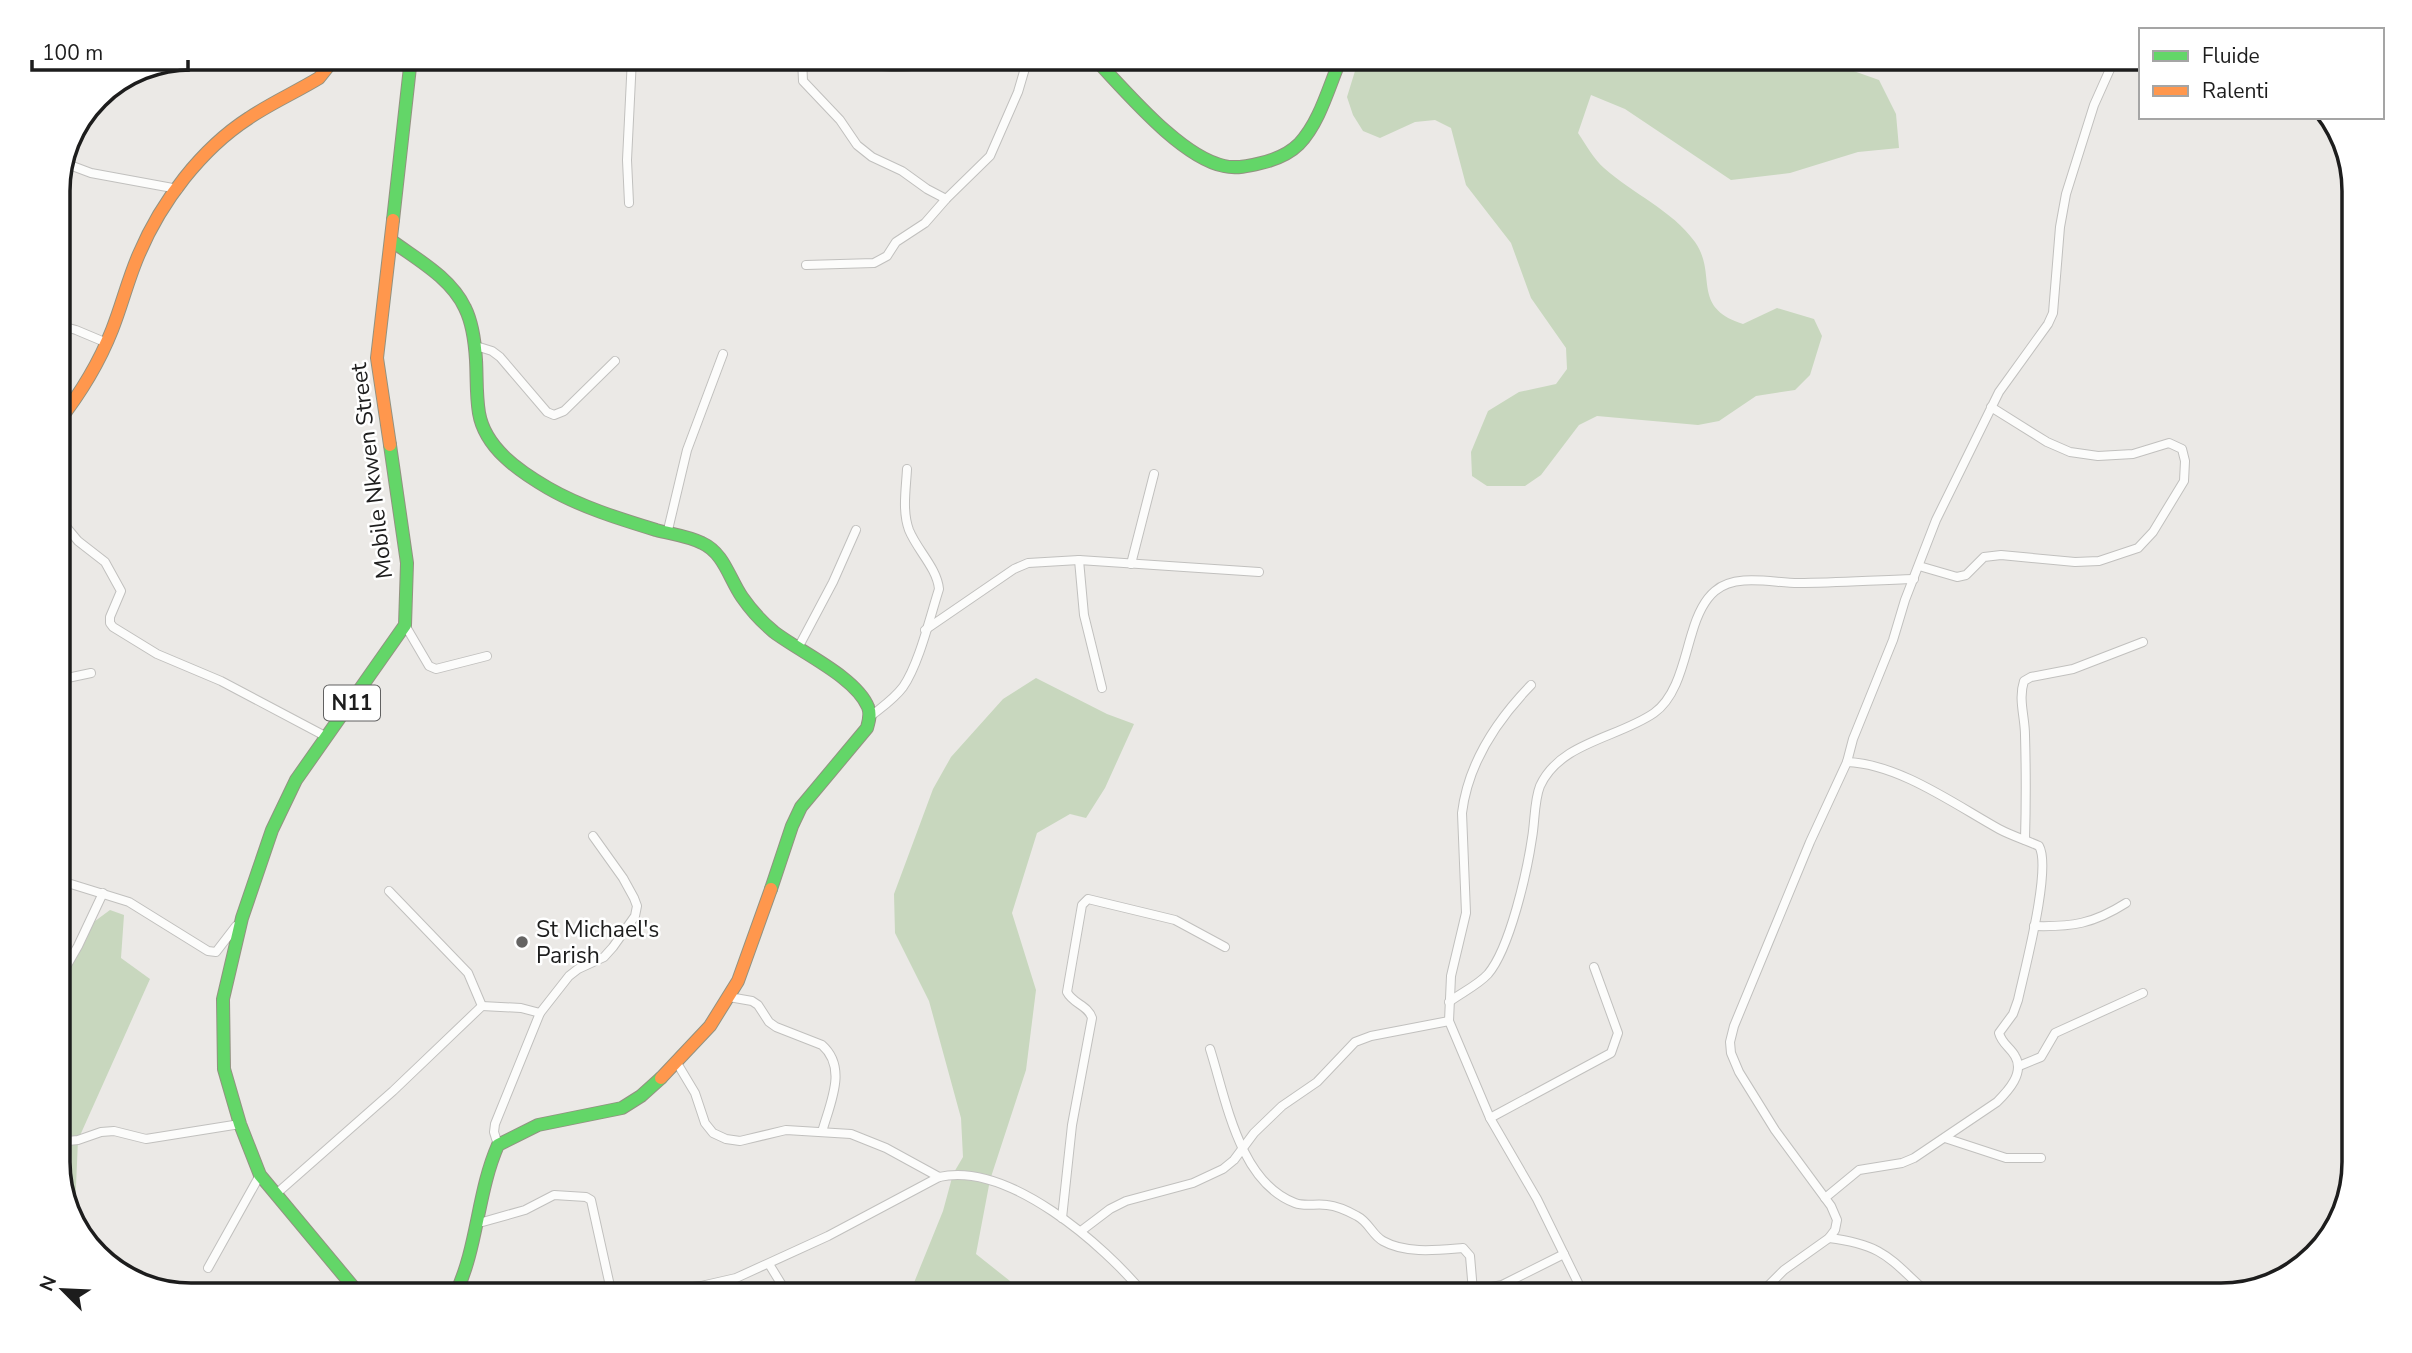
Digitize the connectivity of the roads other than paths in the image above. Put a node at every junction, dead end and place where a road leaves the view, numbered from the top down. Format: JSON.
{"nodes":[{"id":1,"x":325,"y":70,"type":"edge"},
{"id":2,"x":410,"y":70,"type":"edge"},
{"id":3,"x":631,"y":70,"type":"edge"},
{"id":4,"x":803,"y":70,"type":"edge"},
{"id":5,"x":1024,"y":70,"type":"edge"},
{"id":6,"x":1106,"y":70,"type":"edge"},
{"id":7,"x":1337,"y":70,"type":"edge"},
{"id":8,"x":2110,"y":70,"type":"edge"},
{"id":9,"x":73,"y":166,"type":"edge"},
{"id":10,"x":178,"y":189,"type":"junction"},
{"id":11,"x":946,"y":199,"type":"junction"},
{"id":12,"x":629,"y":203,"type":"dead end"},
{"id":13,"x":392,"y":241,"type":"junction"},
{"id":14,"x":806,"y":265,"type":"dead end"},
{"id":15,"x":70,"y":328,"type":"edge"},
{"id":16,"x":107,"y":343,"type":"junction"},
{"id":17,"x":476,"y":346,"type":"junction"},
{"id":18,"x":723,"y":354,"type":"dead end"},
{"id":19,"x":615,"y":361,"type":"dead end"},
{"id":20,"x":70,"y":405,"type":"edge"},
{"id":21,"x":1991,"y":407,"type":"junction"},
{"id":22,"x":907,"y":469,"type":"dead end"},
{"id":23,"x":1154,"y":474,"type":"dead end"},
{"id":24,"x":856,"y":530,"type":"dead end"},
{"id":25,"x":70,"y":531,"type":"edge"},
{"id":26,"x":667,"y":534,"type":"junction"},
{"id":27,"x":1079,"y":560,"type":"junction"},
{"id":28,"x":1131,"y":564,"type":"junction"},
{"id":29,"x":1919,"y":566,"type":"junction"},
{"id":30,"x":1259,"y":572,"type":"dead end"},
{"id":31,"x":1914,"y":579,"type":"junction"},
{"id":32,"x":405,"y":625,"type":"junction"},
{"id":33,"x":925,"y":630,"type":"junction"},
{"id":34,"x":2143,"y":642,"type":"dead end"},
{"id":35,"x":798,"y":648,"type":"junction"},
{"id":36,"x":487,"y":656,"type":"dead end"},
{"id":37,"x":91,"y":673,"type":"dead end"},
{"id":38,"x":70,"y":677,"type":"edge"},
{"id":39,"x":1531,"y":685,"type":"dead end"},
{"id":40,"x":1102,"y":688,"type":"dead end"},
{"id":41,"x":871,"y":716,"type":"junction"},
{"id":42,"x":325,"y":736,"type":"junction"},
{"id":43,"x":1847,"y":762,"type":"junction"},
{"id":44,"x":593,"y":836,"type":"dead end"},
{"id":45,"x":2025,"y":840,"type":"junction"},
{"id":46,"x":70,"y":883,"type":"edge"},
{"id":47,"x":389,"y":891,"type":"dead end"},
{"id":48,"x":103,"y":893,"type":"junction"},
{"id":49,"x":2126,"y":903,"type":"dead end"},
{"id":50,"x":242,"y":918,"type":"junction"},
{"id":51,"x":2034,"y":926,"type":"junction"},
{"id":52,"x":1225,"y":947,"type":"dead end"},
{"id":53,"x":70,"y":960,"type":"edge"},
{"id":54,"x":1594,"y":967,"type":"dead end"},
{"id":55,"x":2143,"y":993,"type":"dead end"},
{"id":56,"x":729,"y":997,"type":"junction"},
{"id":57,"x":1449,"y":1002,"type":"junction"},
{"id":58,"x":482,"y":1006,"type":"junction"},
{"id":59,"x":540,"y":1013,"type":"junction"},
{"id":60,"x":1449,"y":1021,"type":"junction"},
{"id":61,"x":1210,"y":1049,"type":"dead end"},
{"id":62,"x":677,"y":1063,"type":"junction"},
{"id":63,"x":2019,"y":1066,"type":"junction"},
{"id":64,"x":1490,"y":1118,"type":"junction"},
{"id":65,"x":240,"y":1124,"type":"junction"},
{"id":66,"x":822,"y":1132,"type":"junction"},
{"id":67,"x":1945,"y":1138,"type":"junction"},
{"id":68,"x":70,"y":1141,"type":"edge"},
{"id":69,"x":498,"y":1145,"type":"junction"},
{"id":70,"x":1242,"y":1150,"type":"junction"},
{"id":71,"x":2041,"y":1158,"type":"dead end"},
{"id":72,"x":260,"y":1174,"type":"junction"},
{"id":73,"x":939,"y":1177,"type":"junction"},
{"id":74,"x":276,"y":1194,"type":"junction"},
{"id":75,"x":1825,"y":1198,"type":"junction"},
{"id":76,"x":1062,"y":1218,"type":"junction"},
{"id":77,"x":479,"y":1223,"type":"junction"},
{"id":78,"x":1081,"y":1231,"type":"junction"},
{"id":79,"x":1829,"y":1238,"type":"junction"},
{"id":80,"x":1564,"y":1254,"type":"junction"},
{"id":81,"x":769,"y":1264,"type":"junction"},
{"id":82,"x":208,"y":1268,"type":"dead end"},
{"id":83,"x":350,"y":1283,"type":"edge"},
{"id":84,"x":460,"y":1283,"type":"edge"},
{"id":85,"x":609,"y":1283,"type":"edge"},
{"id":86,"x":714,"y":1283,"type":"edge"},
{"id":87,"x":781,"y":1283,"type":"edge"},
{"id":88,"x":1134,"y":1283,"type":"edge"},
{"id":89,"x":1472,"y":1283,"type":"edge"},
{"id":90,"x":1506,"y":1283,"type":"edge"},
{"id":91,"x":1578,"y":1283,"type":"edge"},
{"id":92,"x":1771,"y":1283,"type":"edge"},
{"id":93,"x":1917,"y":1283,"type":"edge"}],
"edges":[{"from":1,"to":10,"type":"main road"},
{"from":2,"to":13,"type":"main road","name":"Mobile Nkwen Street"},
{"from":3,"to":12,"type":"street"},
{"from":4,"to":11,"type":"street"},
{"from":5,"to":11,"type":"street"},
{"from":6,"to":7,"type":"main road"},
{"from":8,"to":21,"type":"street"},
{"from":9,"to":10,"type":"street"},
{"from":10,"to":16,"type":"main road"},
{"from":11,"to":14,"type":"street"},
{"from":13,"to":17,"type":"main road"},
{"from":13,"to":32,"type":"main road","name":"Mobile Nkwen Street"},
{"from":15,"to":16,"type":"street"},
{"from":16,"to":20,"type":"main road"},
{"from":17,"to":19,"type":"street"},
{"from":17,"to":26,"type":"main road"},
{"from":18,"to":26,"type":"street"},
{"from":21,"to":29,"type":"street"},
{"from":21,"to":29,"type":"street"},
{"from":22,"to":33,"type":"street"},
{"from":23,"to":28,"type":"street"},
{"from":24,"to":35,"type":"street"},
{"from":25,"to":42,"type":"street"},
{"from":26,"to":35,"type":"main road"},
{"from":27,"to":28,"type":"street"},
{"from":27,"to":33,"type":"street"},
{"from":27,"to":40,"type":"street"},
{"from":28,"to":30,"type":"street"},
{"from":29,"to":31,"type":"street"},
{"from":31,"to":43,"type":"street"},
{"from":31,"to":57,"type":"street"},
{"from":32,"to":36,"type":"street"},
{"from":32,"to":42,"type":"main road","number":"N11"},
{"from":33,"to":41,"type":"street"},
{"from":34,"to":45,"type":"street"},
{"from":35,"to":41,"type":"main road"},
{"from":37,"to":38,"type":"street"},
{"from":39,"to":57,"type":"street"},
{"from":41,"to":56,"type":"main road"},
{"from":42,"to":50,"type":"main road","number":"N11"},
{"from":43,"to":45,"type":"street"},
{"from":43,"to":75,"type":"street"},
{"from":44,"to":59,"type":"street"},
{"from":45,"to":51,"type":"street"},
{"from":46,"to":48,"type":"street"},
{"from":47,"to":58,"type":"street"},
{"from":48,"to":50,"type":"street"},
{"from":48,"to":53,"type":"street"},
{"from":49,"to":51,"type":"street"},
{"from":50,"to":65,"type":"main road","number":"N11"},
{"from":51,"to":63,"type":"street"},
{"from":52,"to":76,"type":"street"},
{"from":54,"to":64,"type":"street"},
{"from":55,"to":63,"type":"street"},
{"from":56,"to":62,"type":"main road"},
{"from":56,"to":66,"type":"street"},
{"from":57,"to":60,"type":"street"},
{"from":58,"to":59,"type":"street"},
{"from":58,"to":74,"type":"street"},
{"from":59,"to":69,"type":"street"},
{"from":60,"to":64,"type":"street"},
{"from":60,"to":70,"type":"street"},
{"from":61,"to":70,"type":"street"},
{"from":62,"to":66,"type":"street"},
{"from":62,"to":69,"type":"main road"},
{"from":63,"to":67,"type":"street"},
{"from":64,"to":80,"type":"street"},
{"from":65,"to":68,"type":"street"},
{"from":65,"to":72,"type":"main road","number":"N11"},
{"from":66,"to":73,"type":"street"},
{"from":67,"to":71,"type":"street"},
{"from":67,"to":75,"type":"street"},
{"from":69,"to":77,"type":"main road"},
{"from":70,"to":78,"type":"street"},
{"from":70,"to":89,"type":"street"},
{"from":72,"to":74,"type":"main road","number":"N11"},
{"from":72,"to":82,"type":"street"},
{"from":73,"to":76,"type":"street"},
{"from":73,"to":81,"type":"street"},
{"from":74,"to":83,"type":"main road","number":"N11"},
{"from":75,"to":79,"type":"street"},
{"from":76,"to":78,"type":"street"},
{"from":77,"to":84,"type":"main road"},
{"from":77,"to":85,"type":"street"},
{"from":78,"to":88,"type":"street"},
{"from":79,"to":92,"type":"street"},
{"from":79,"to":93,"type":"street"},
{"from":80,"to":90,"type":"street"},
{"from":80,"to":91,"type":"street"},
{"from":81,"to":86,"type":"street"},
{"from":81,"to":87,"type":"street"}]}
